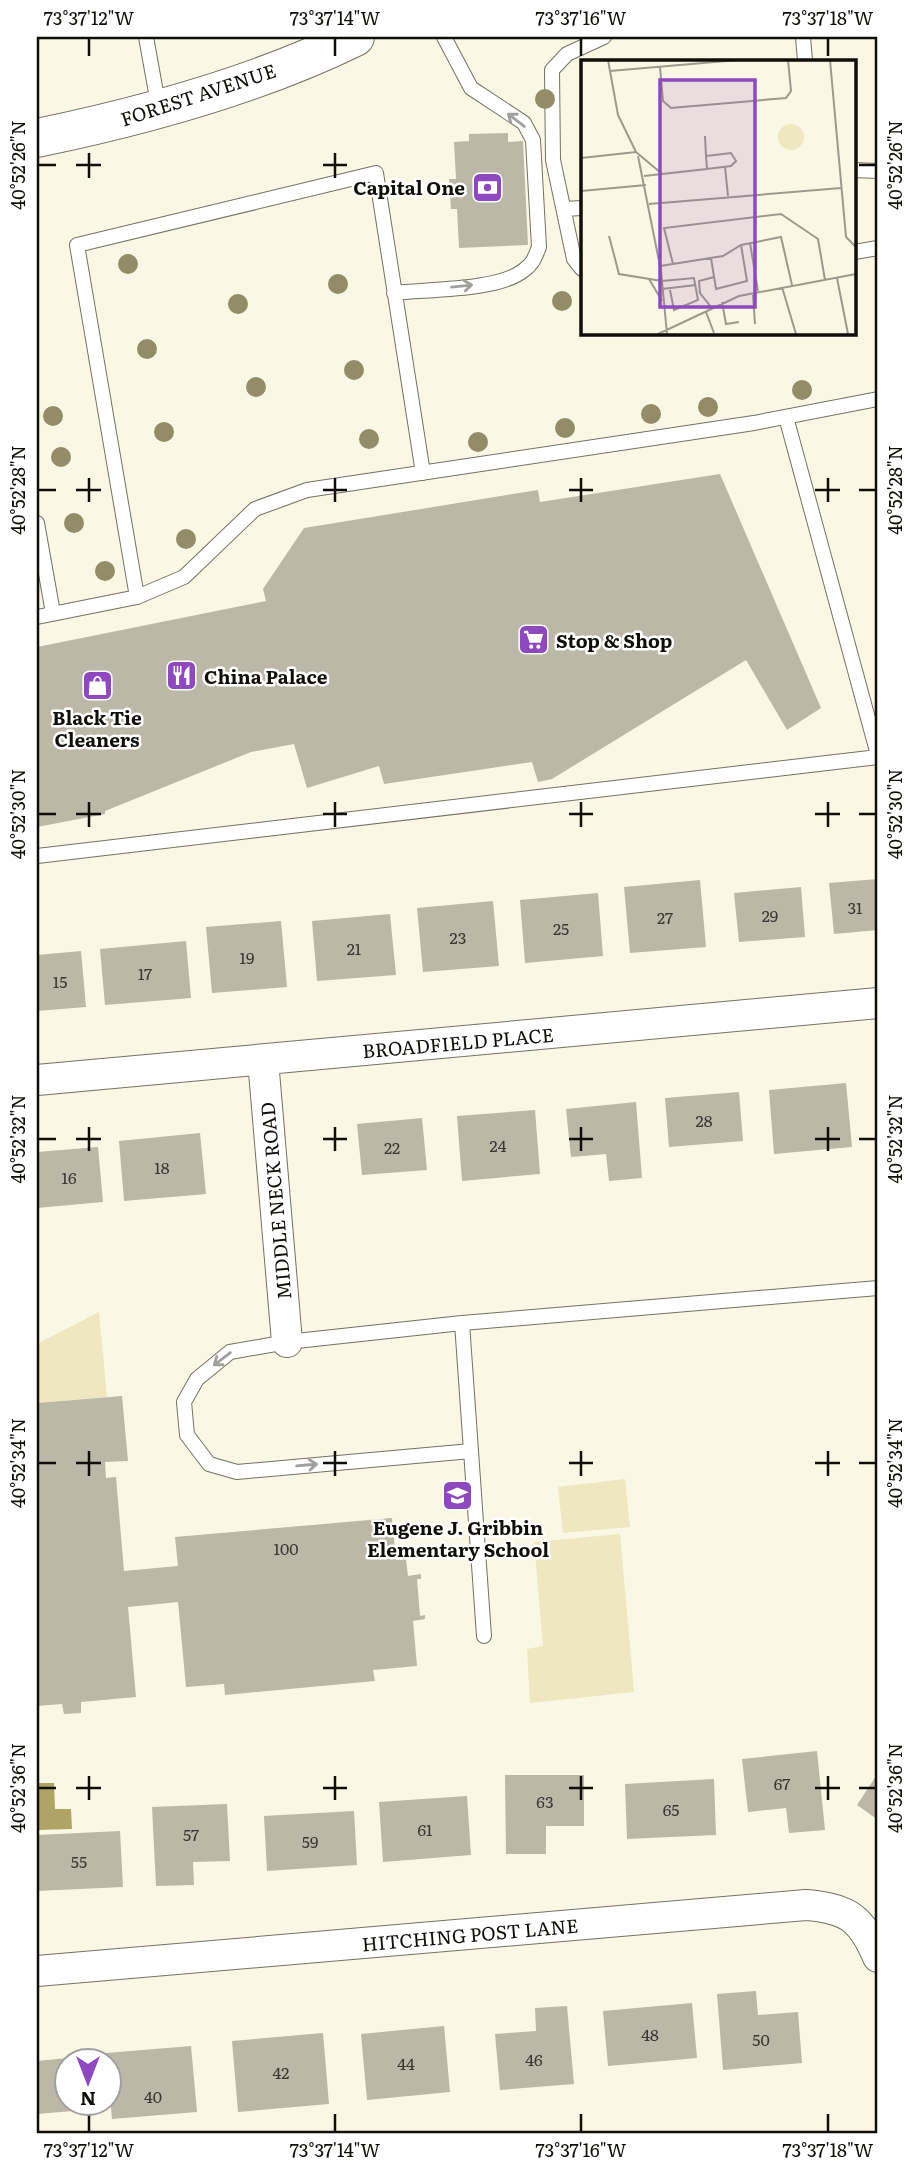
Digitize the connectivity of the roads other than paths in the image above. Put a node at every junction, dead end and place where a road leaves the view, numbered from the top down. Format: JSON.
{"nodes":[{"id":1,"x":146,"y":37,"type":"edge"},
{"id":2,"x":444,"y":37,"type":"edge"},
{"id":3,"x":604,"y":37,"type":"edge"},
{"id":4,"x":803,"y":37,"type":"edge"},
{"id":5,"x":333,"y":42,"type":"edge"},
{"id":6,"x":805,"y":60,"type":"edge"},
{"id":7,"x":159,"y":110,"type":"junction"},
{"id":8,"x":37,"y":138,"type":"edge"},
{"id":9,"x":856,"y":170,"type":"edge"},
{"id":10,"x":878,"y":171,"type":"edge"},
{"id":11,"x":581,"y":208,"type":"edge"},
{"id":12,"x":564,"y":209,"type":"junction"},
{"id":13,"x":878,"y":248,"type":"edge"},
{"id":14,"x":856,"y":252,"type":"edge"},
{"id":15,"x":581,"y":267,"type":"edge"},
{"id":16,"x":394,"y":293,"type":"junction"},
{"id":17,"x":878,"y":399,"type":"edge"},
{"id":18,"x":786,"y":417,"type":"junction"},
{"id":19,"x":423,"y":473,"type":"junction"},
{"id":20,"x":37,"y":523,"type":"edge"},
{"id":21,"x":137,"y":597,"type":"junction"},
{"id":22,"x":53,"y":613,"type":"junction"},
{"id":23,"x":37,"y":617,"type":"edge"},
{"id":24,"x":878,"y":756,"type":"edge"},
{"id":25,"x":37,"y":856,"type":"edge"},
{"id":26,"x":878,"y":1003,"type":"edge"},
{"id":27,"x":263,"y":1060,"type":"junction"},
{"id":28,"x":37,"y":1080,"type":"edge"},
{"id":29,"x":878,"y":1289,"type":"edge"},
{"id":30,"x":462,"y":1323,"type":"junction"},
{"id":31,"x":287,"y":1342,"type":"junction"},
{"id":32,"x":471,"y":1451,"type":"junction"},
{"id":33,"x":484,"y":1636,"type":"dead end"},
{"id":34,"x":878,"y":1957,"type":"edge"},
{"id":35,"x":37,"y":1971,"type":"edge"}],
"edges":[{"from":1,"to":7,"type":"lane"},
{"from":16,"to":2,"type":"lane","one_way":true},
{"from":3,"to":12,"type":"lane"},
{"from":4,"to":6,"type":"lane"},
{"from":5,"to":7,"type":"main road","name":"FOREST AVENUE"},
{"from":7,"to":8,"type":"main road","name":"FOREST AVENUE"},
{"from":9,"to":10,"type":"lane"},
{"from":11,"to":12,"type":"lane"},
{"from":12,"to":15,"type":"lane"},
{"from":13,"to":14,"type":"lane"},
{"from":16,"to":19,"type":"lane"},
{"from":16,"to":21,"type":"lane"},
{"from":17,"to":18,"type":"lane"},
{"from":18,"to":19,"type":"lane"},
{"from":18,"to":24,"type":"lane"},
{"from":19,"to":21,"type":"lane"},
{"from":20,"to":22,"type":"lane"},
{"from":21,"to":22,"type":"lane"},
{"from":22,"to":23,"type":"lane"},
{"from":24,"to":25,"type":"lane"},
{"from":26,"to":27,"type":"street","name":"BROADFIELD PLACE"},
{"from":27,"to":28,"type":"street","name":"BROADFIELD PLACE"},
{"from":27,"to":31,"type":"street","name":"MIDDLE NECK ROAD"},
{"from":29,"to":30,"type":"lane"},
{"from":30,"to":31,"type":"lane"},
{"from":30,"to":32,"type":"lane"},
{"from":31,"to":32,"type":"lane","one_way":true},
{"from":32,"to":33,"type":"lane"},
{"from":34,"to":35,"type":"street","name":"HITCHING POST LANE"}]}
